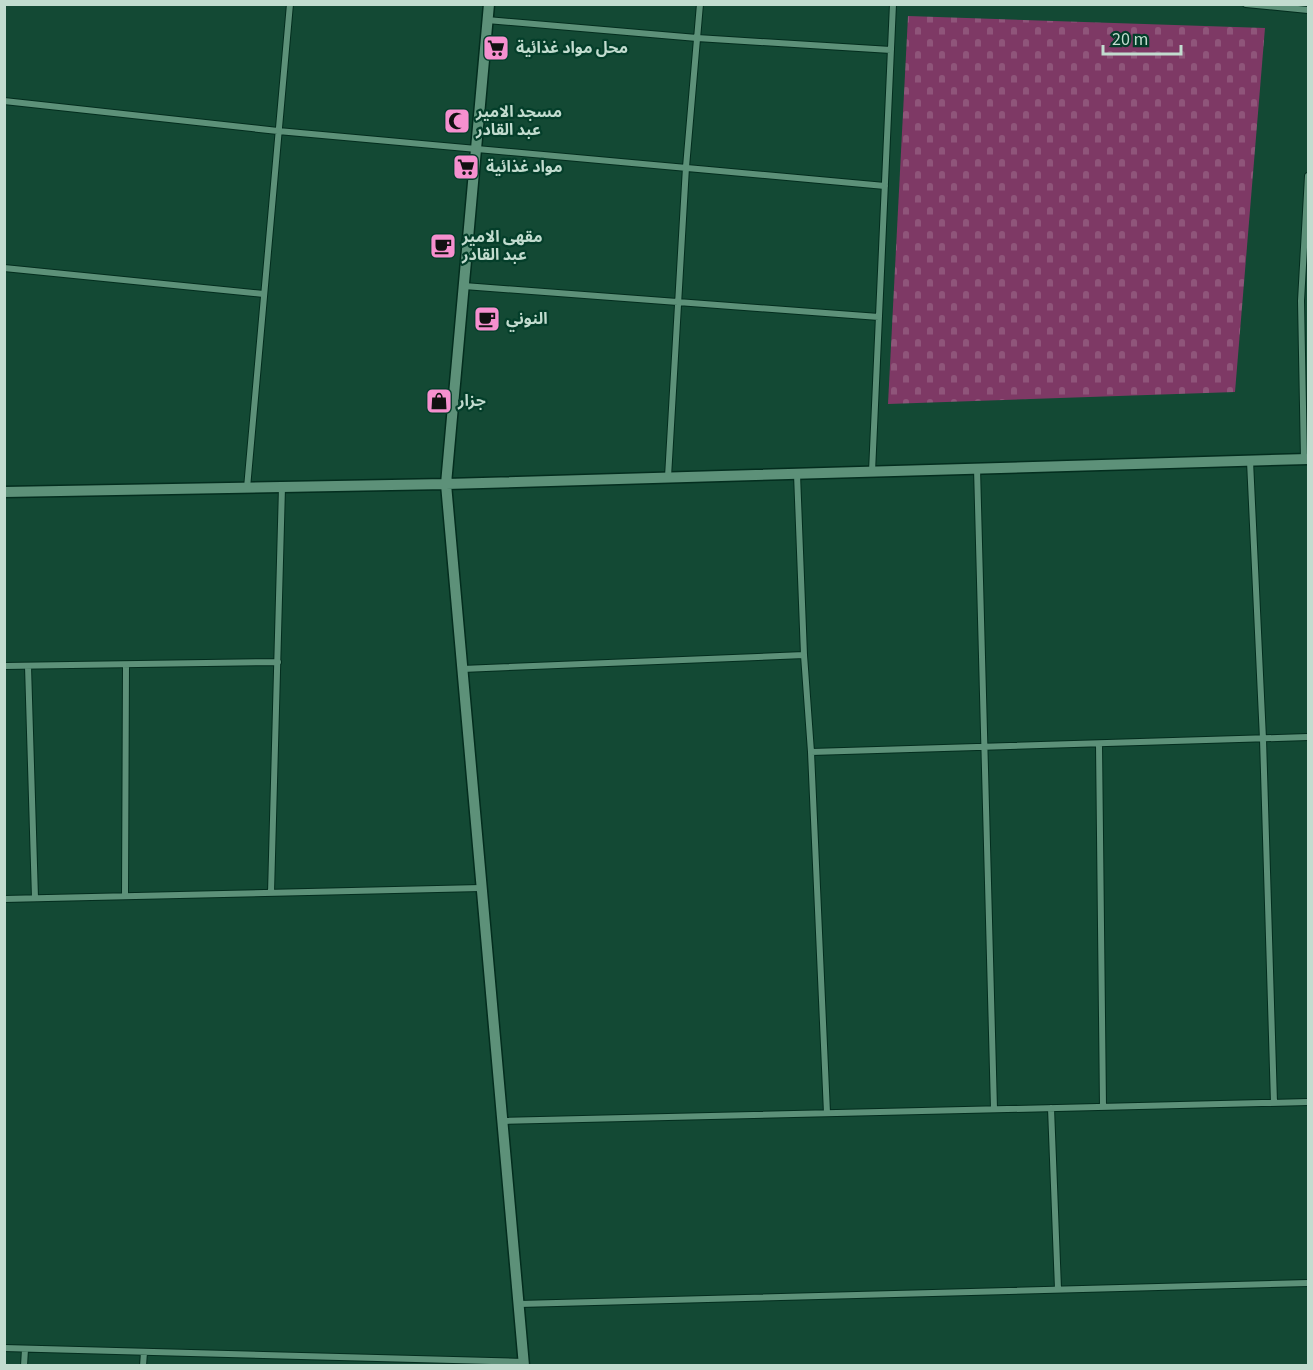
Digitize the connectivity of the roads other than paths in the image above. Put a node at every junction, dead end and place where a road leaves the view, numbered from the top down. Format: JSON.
{"nodes":[{"id":1,"x":290,"y":4,"type":"edge"},
{"id":2,"x":489,"y":4,"type":"edge"},
{"id":3,"x":700,"y":4,"type":"edge"},
{"id":4,"x":893,"y":4,"type":"edge"},
{"id":5,"x":1246,"y":4,"type":"edge"},
{"id":6,"x":1308,"y":10,"type":"edge"},
{"id":7,"x":487,"y":20,"type":"junction"},
{"id":8,"x":697,"y":38,"type":"junction"},
{"id":9,"x":891,"y":50,"type":"junction"},
{"id":10,"x":4,"y":101,"type":"edge"},
{"id":11,"x":279,"y":131,"type":"junction"},
{"id":12,"x":476,"y":148,"type":"junction"},
{"id":13,"x":686,"y":167,"type":"junction"},
{"id":14,"x":1308,"y":177,"type":"edge"},
{"id":15,"x":885,"y":186,"type":"junction"},
{"id":16,"x":4,"y":268,"type":"edge"},
{"id":17,"x":464,"y":286,"type":"junction"},
{"id":18,"x":264,"y":294,"type":"junction"},
{"id":19,"x":1300,"y":301,"type":"junction"},
{"id":20,"x":678,"y":302,"type":"junction"},
{"id":21,"x":1308,"y":302,"type":"edge"},
{"id":22,"x":879,"y":317,"type":"junction"},
{"id":23,"x":1306,"y":459,"type":"edge"},
{"id":24,"x":1250,"y":461,"type":"junction"},
{"id":25,"x":977,"y":468,"type":"junction"},
{"id":26,"x":872,"y":472,"type":"junction"},
{"id":27,"x":797,"y":474,"type":"junction"},
{"id":28,"x":668,"y":477,"type":"junction"},
{"id":29,"x":446,"y":484,"type":"junction"},
{"id":30,"x":282,"y":487,"type":"junction"},
{"id":31,"x":247,"y":488,"type":"junction"},
{"id":32,"x":4,"y":492,"type":"edge"},
{"id":33,"x":804,"y":656,"type":"junction"},
{"id":34,"x":278,"y":662,"type":"junction"},
{"id":35,"x":126,"y":665,"type":"junction"},
{"id":36,"x":4,"y":666,"type":"edge"},
{"id":37,"x":28,"y":666,"type":"junction"},
{"id":38,"x":462,"y":669,"type":"junction"},
{"id":39,"x":1308,"y":737,"type":"edge"},
{"id":40,"x":1263,"y":739,"type":"junction"},
{"id":41,"x":1099,"y":744,"type":"junction"},
{"id":42,"x":983,"y":747,"type":"junction"},
{"id":43,"x":811,"y":752,"type":"junction"},
{"id":44,"x":481,"y":888,"type":"junction"},
{"id":45,"x":271,"y":893,"type":"junction"},
{"id":46,"x":125,"y":896,"type":"junction"},
{"id":47,"x":4,"y":898,"type":"edge"},
{"id":48,"x":35,"y":898,"type":"junction"},
{"id":49,"x":1308,"y":1102,"type":"edge"},
{"id":50,"x":1274,"y":1103,"type":"junction"},
{"id":51,"x":1103,"y":1107,"type":"junction"},
{"id":52,"x":1050,"y":1108,"type":"junction"},
{"id":53,"x":994,"y":1109,"type":"junction"},
{"id":54,"x":827,"y":1113,"type":"junction"},
{"id":55,"x":502,"y":1121,"type":"junction"},
{"id":56,"x":1308,"y":1283,"type":"edge"},
{"id":57,"x":1058,"y":1289,"type":"junction"},
{"id":58,"x":519,"y":1304,"type":"junction"},
{"id":59,"x":4,"y":1348,"type":"edge"},
{"id":60,"x":25,"y":1348,"type":"junction"},
{"id":61,"x":144,"y":1352,"type":"junction"},
{"id":62,"x":524,"y":1364,"type":"edge"},
{"id":63,"x":24,"y":1365,"type":"edge"},
{"id":64,"x":143,"y":1365,"type":"edge"}],
"edges":[{"from":1,"to":11,"type":"street"},
{"from":2,"to":7,"type":"street"},
{"from":3,"to":8,"type":"street"},
{"from":4,"to":9,"type":"street"},
{"from":5,"to":6,"type":"street"},
{"from":7,"to":8,"type":"street"},
{"from":7,"to":12,"type":"street"},
{"from":8,"to":9,"type":"street"},
{"from":8,"to":13,"type":"street"},
{"from":9,"to":15,"type":"street"},
{"from":10,"to":11,"type":"street"},
{"from":11,"to":12,"type":"street"},
{"from":11,"to":18,"type":"street"},
{"from":12,"to":13,"type":"street"},
{"from":12,"to":17,"type":"street"},
{"from":13,"to":15,"type":"street"},
{"from":13,"to":20,"type":"street"},
{"from":14,"to":19,"type":"street"},
{"from":15,"to":22,"type":"street"},
{"from":16,"to":18,"type":"street"},
{"from":17,"to":20,"type":"street"},
{"from":17,"to":29,"type":"street"},
{"from":18,"to":31,"type":"street"},
{"from":19,"to":21,"type":"street"},
{"from":19,"to":23,"type":"street"},
{"from":20,"to":22,"type":"street"},
{"from":20,"to":28,"type":"street"},
{"from":22,"to":26,"type":"street"},
{"from":23,"to":24,"type":"street"},
{"from":24,"to":25,"type":"street"},
{"from":24,"to":40,"type":"street"},
{"from":25,"to":26,"type":"street"},
{"from":25,"to":42,"type":"street"},
{"from":26,"to":27,"type":"street"},
{"from":27,"to":28,"type":"street"},
{"from":27,"to":33,"type":"street"},
{"from":28,"to":29,"type":"street"},
{"from":29,"to":30,"type":"street"},
{"from":29,"to":38,"type":"street"},
{"from":30,"to":31,"type":"street"},
{"from":30,"to":34,"type":"street"},
{"from":31,"to":32,"type":"street"},
{"from":33,"to":38,"type":"street"},
{"from":33,"to":43,"type":"street"},
{"from":34,"to":35,"type":"street"},
{"from":34,"to":45,"type":"street"},
{"from":35,"to":37,"type":"street"},
{"from":35,"to":46,"type":"street"},
{"from":36,"to":37,"type":"street"},
{"from":37,"to":48,"type":"street"},
{"from":38,"to":44,"type":"street"},
{"from":39,"to":40,"type":"street"},
{"from":40,"to":41,"type":"street"},
{"from":40,"to":50,"type":"street"},
{"from":41,"to":42,"type":"street"},
{"from":41,"to":51,"type":"street"},
{"from":42,"to":43,"type":"street"},
{"from":42,"to":53,"type":"street"},
{"from":43,"to":54,"type":"street"},
{"from":44,"to":45,"type":"street"},
{"from":44,"to":55,"type":"street"},
{"from":45,"to":46,"type":"street"},
{"from":46,"to":48,"type":"street"},
{"from":47,"to":48,"type":"street"},
{"from":49,"to":50,"type":"street"},
{"from":50,"to":51,"type":"street"},
{"from":51,"to":52,"type":"street"},
{"from":52,"to":53,"type":"street"},
{"from":52,"to":57,"type":"street"},
{"from":53,"to":54,"type":"street"},
{"from":54,"to":55,"type":"street"},
{"from":55,"to":58,"type":"street"},
{"from":56,"to":57,"type":"street"},
{"from":57,"to":58,"type":"street"},
{"from":58,"to":62,"type":"street"},
{"from":59,"to":60,"type":"street"},
{"from":60,"to":61,"type":"street"},
{"from":60,"to":63,"type":"street"},
{"from":61,"to":62,"type":"street"},
{"from":61,"to":64,"type":"street"}]}
